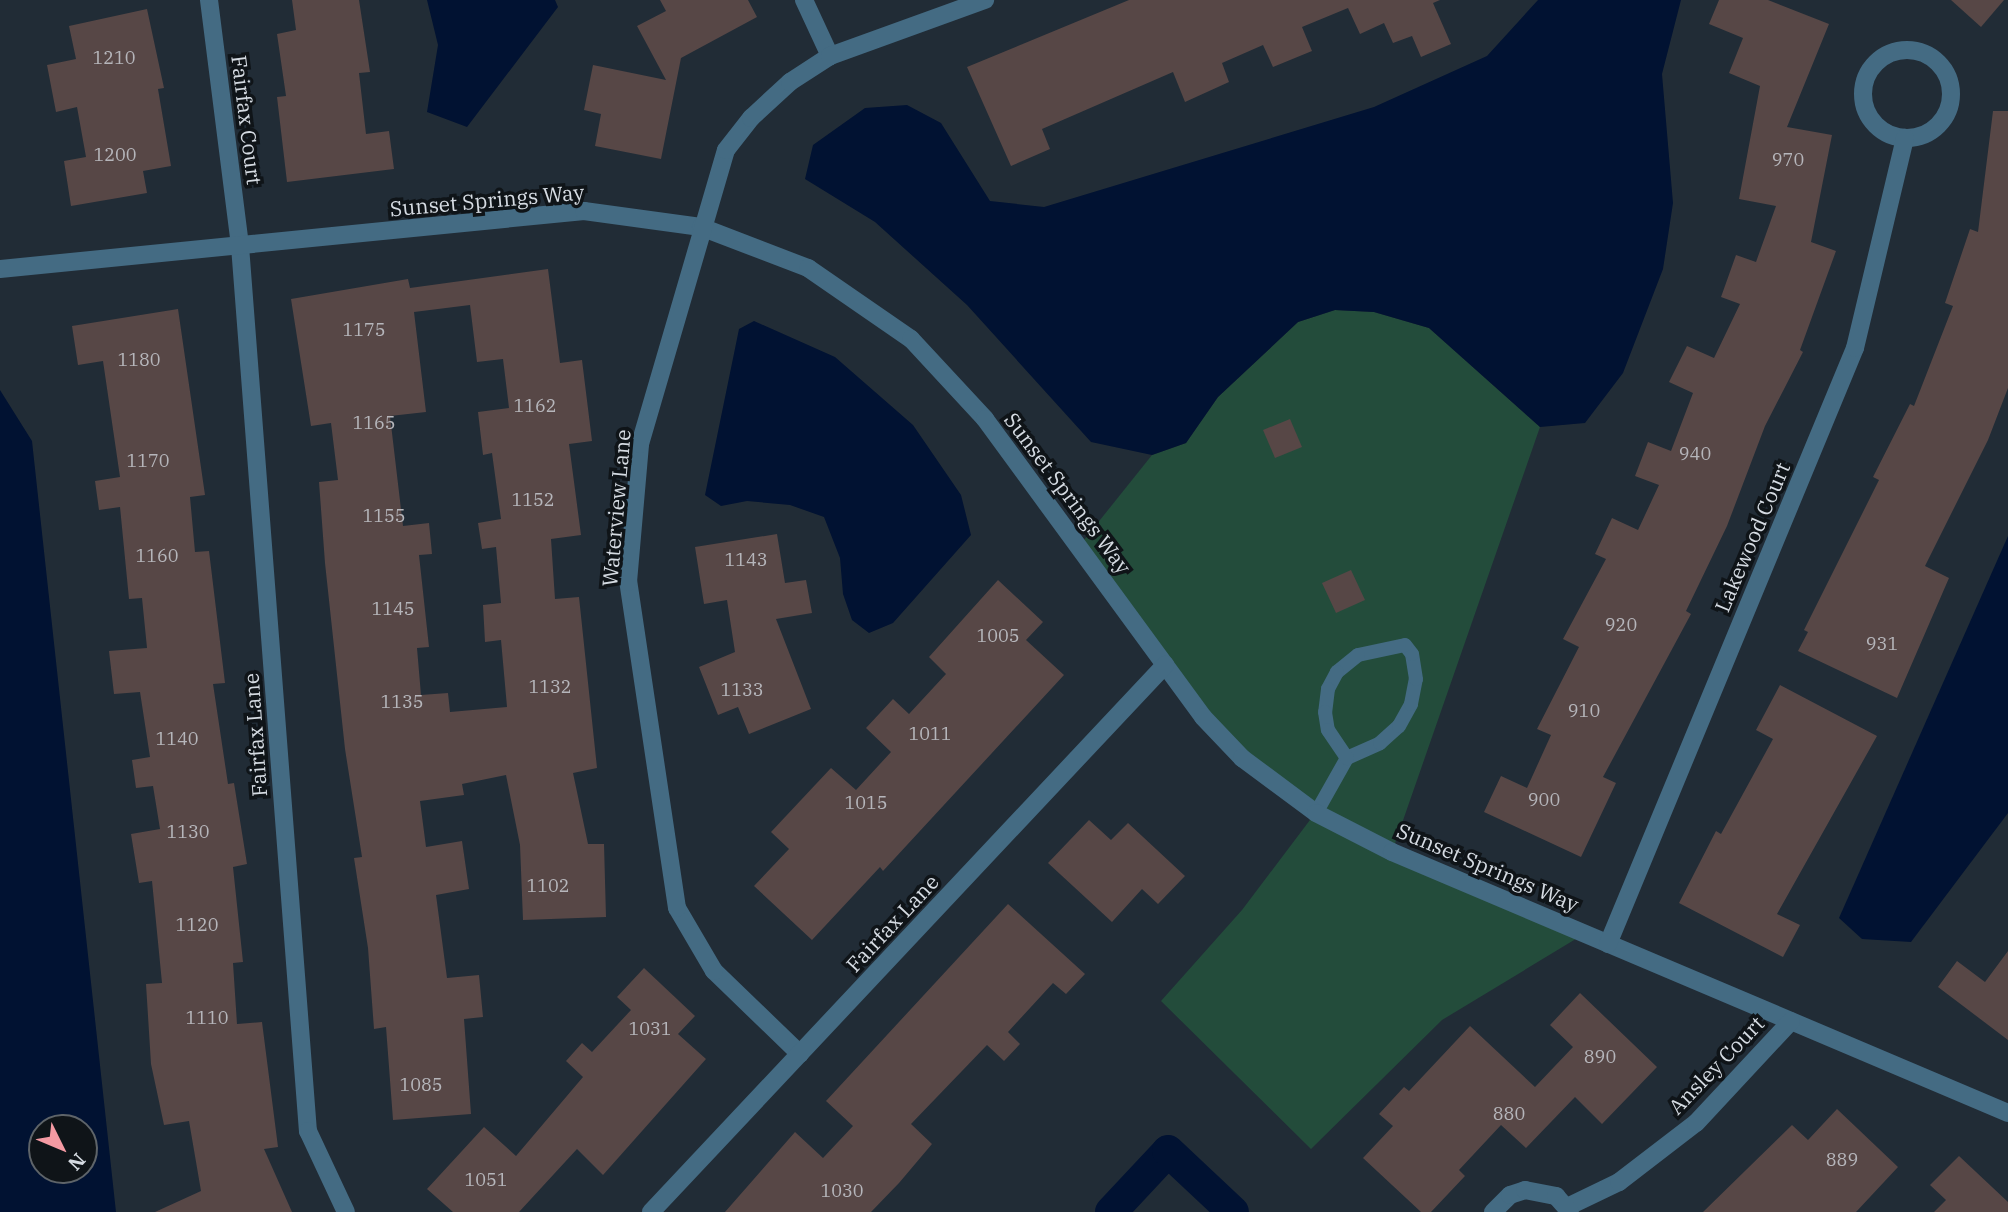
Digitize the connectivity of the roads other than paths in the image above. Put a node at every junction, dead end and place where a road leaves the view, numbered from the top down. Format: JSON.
{"nodes":[{"id":1,"x":209,"y":0,"type":"edge"},
{"id":2,"x":804,"y":0,"type":"edge"},
{"id":3,"x":985,"y":0,"type":"edge"},
{"id":4,"x":830,"y":56,"type":"junction"},
{"id":5,"x":1905,"y":138,"type":"junction"},
{"id":6,"x":701,"y":228,"type":"junction"},
{"id":7,"x":240,"y":246,"type":"junction"},
{"id":8,"x":0,"y":269,"type":"edge"},
{"id":9,"x":1165,"y":665,"type":"junction"},
{"id":10,"x":1348,"y":758,"type":"junction"},
{"id":11,"x":1316,"y":813,"type":"junction"},
{"id":12,"x":1608,"y":944,"type":"junction"},
{"id":13,"x":1791,"y":1021,"type":"junction"},
{"id":14,"x":800,"y":1054,"type":"junction"},
{"id":15,"x":2008,"y":1113,"type":"edge"},
{"id":16,"x":1569,"y":1210,"type":"edge"},
{"id":17,"x":346,"y":1212,"type":"edge"},
{"id":18,"x":651,"y":1212,"type":"edge"},
{"id":19,"x":1493,"y":1212,"type":"edge"}],
"edges":[{"from":1,"to":7,"type":"street","name":"Fairfax Court"},
{"from":2,"to":4,"type":"street"},
{"from":3,"to":4,"type":"street","name":"Waterview Lane"},
{"from":4,"to":6,"type":"street","name":"Waterview Lane"},
{"from":5,"to":5,"type":"street"},
{"from":5,"to":12,"type":"street","name":"Lakewood Court"},
{"from":6,"to":7,"type":"street","name":"Sunset Springs Way"},
{"from":6,"to":9,"type":"street","name":"Sunset Springs Way"},
{"from":6,"to":14,"type":"street","name":"Waterview Lane"},
{"from":7,"to":8,"type":"street","name":"Sunset Springs Way"},
{"from":7,"to":17,"type":"street","name":"Fairfax Lane"},
{"from":9,"to":11,"type":"street","name":"Sunset Springs Way"},
{"from":9,"to":14,"type":"street","name":"Fairfax Lane"},
{"from":10,"to":10,"type":"lane"},
{"from":10,"to":11,"type":"lane"},
{"from":11,"to":12,"type":"street","name":"Sunset Springs Way"},
{"from":12,"to":13,"type":"street","name":"Sunset Springs Way"},
{"from":13,"to":15,"type":"street","name":"Sunset Springs Way"},
{"from":13,"to":16,"type":"street","name":"Ansley Court"},
{"from":14,"to":18,"type":"street","name":"Fairfax Lane"},
{"from":16,"to":19,"type":"street","name":"Ansley Court"}]}
